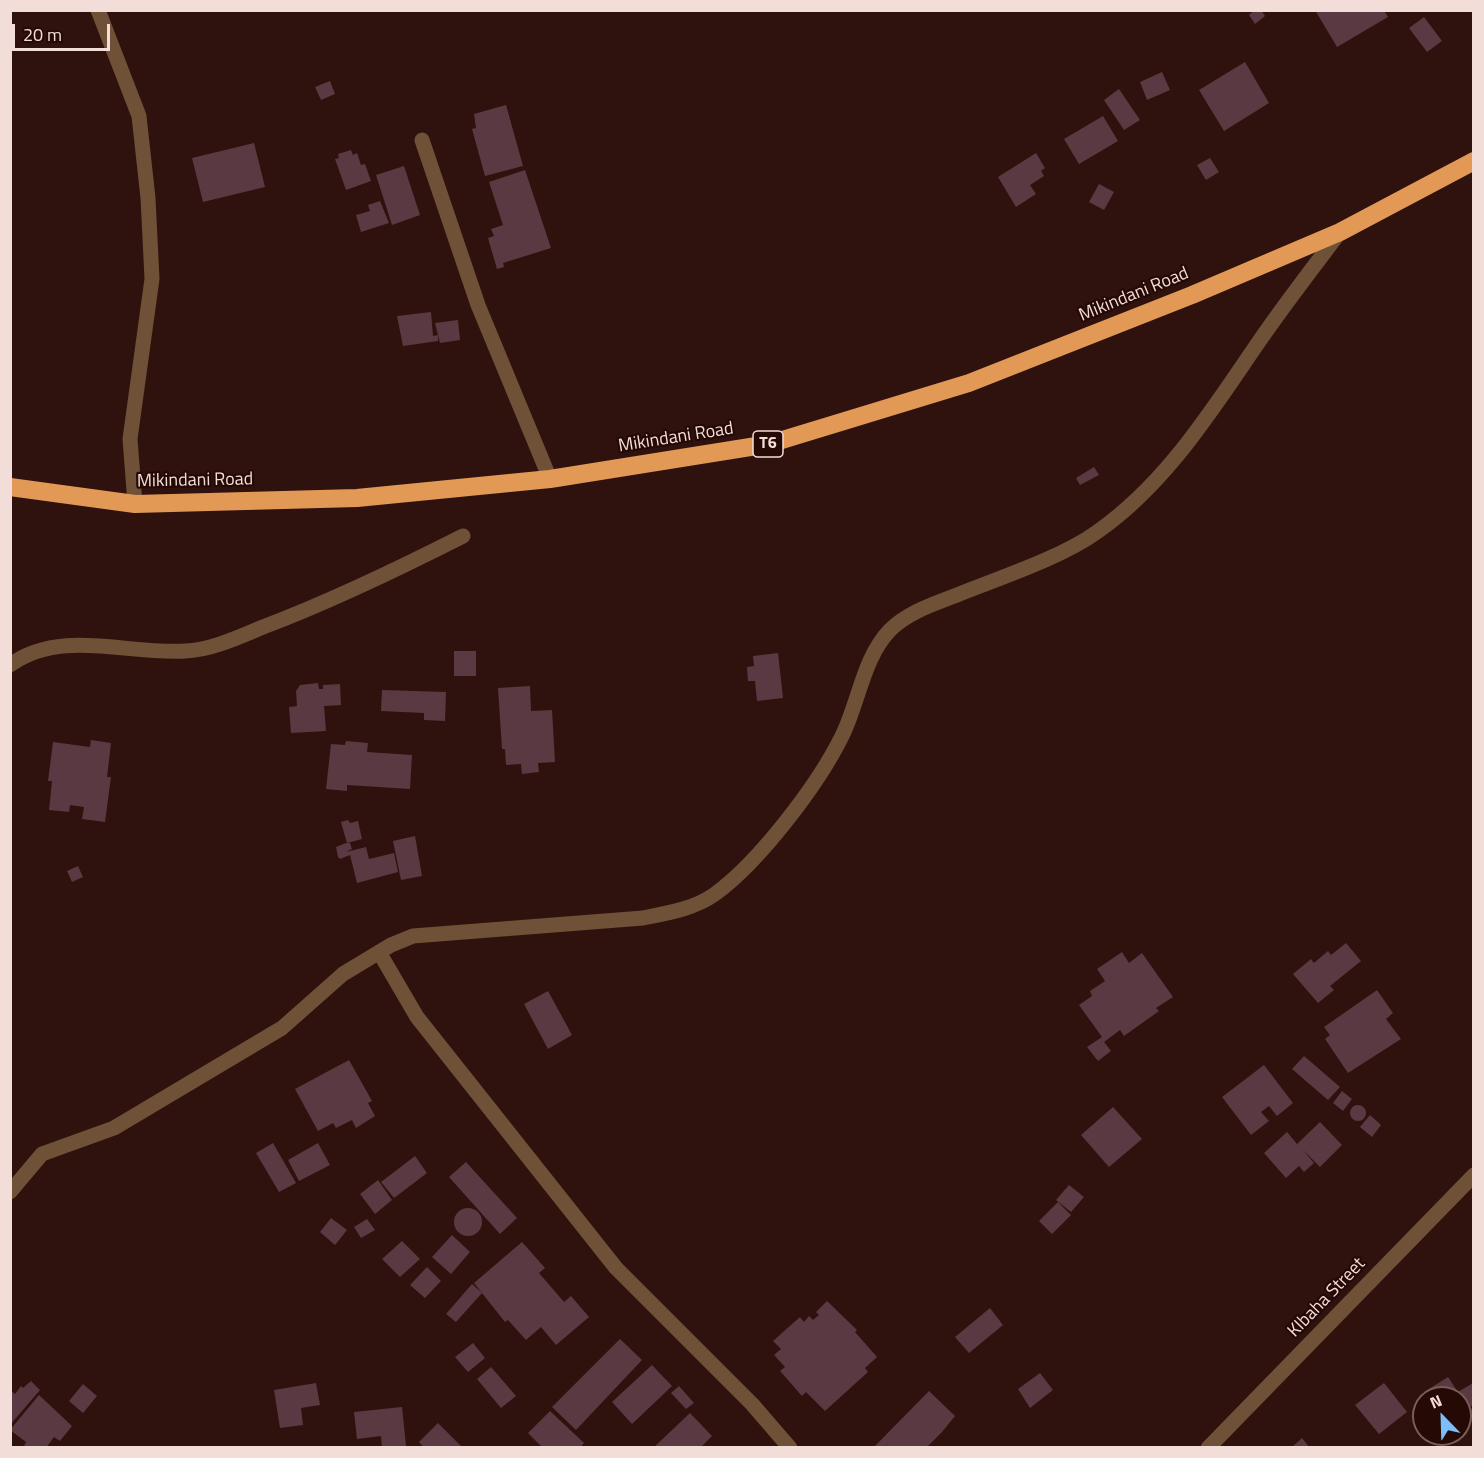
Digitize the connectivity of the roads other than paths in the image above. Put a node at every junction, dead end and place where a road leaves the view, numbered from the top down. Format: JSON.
{"nodes":[{"id":1,"x":98,"y":10,"type":"edge"},
{"id":2,"x":422,"y":140,"type":"dead end"},
{"id":3,"x":1473,"y":161,"type":"edge"},
{"id":4,"x":1340,"y":232,"type":"junction"},
{"id":5,"x":550,"y":479,"type":"junction"},
{"id":6,"x":10,"y":487,"type":"edge"},
{"id":7,"x":135,"y":504,"type":"junction"},
{"id":8,"x":464,"y":536,"type":"dead end"},
{"id":9,"x":10,"y":665,"type":"edge"},
{"id":10,"x":379,"y":952,"type":"junction"},
{"id":11,"x":1473,"y":1175,"type":"edge"},
{"id":12,"x":10,"y":1192,"type":"edge"},
{"id":13,"x":790,"y":1448,"type":"edge"},
{"id":14,"x":1208,"y":1448,"type":"edge"}],
"edges":[{"from":1,"to":7,"type":"street"},
{"from":2,"to":5,"type":"street"},
{"from":3,"to":4,"type":"highway","name":"Mikindani Road","number":"T6"},
{"from":4,"to":5,"type":"highway","name":"Mikindani Road","number":"T6"},
{"from":4,"to":10,"type":"street"},
{"from":5,"to":7,"type":"highway","name":"Mikindani Road","number":"T6"},
{"from":6,"to":7,"type":"highway","name":"Mikindani Road","number":"T6"},
{"from":8,"to":9,"type":"street"},
{"from":10,"to":12,"type":"street"},
{"from":10,"to":13,"type":"street"},
{"from":11,"to":14,"type":"street","name":"KIbaha Street"}]}
